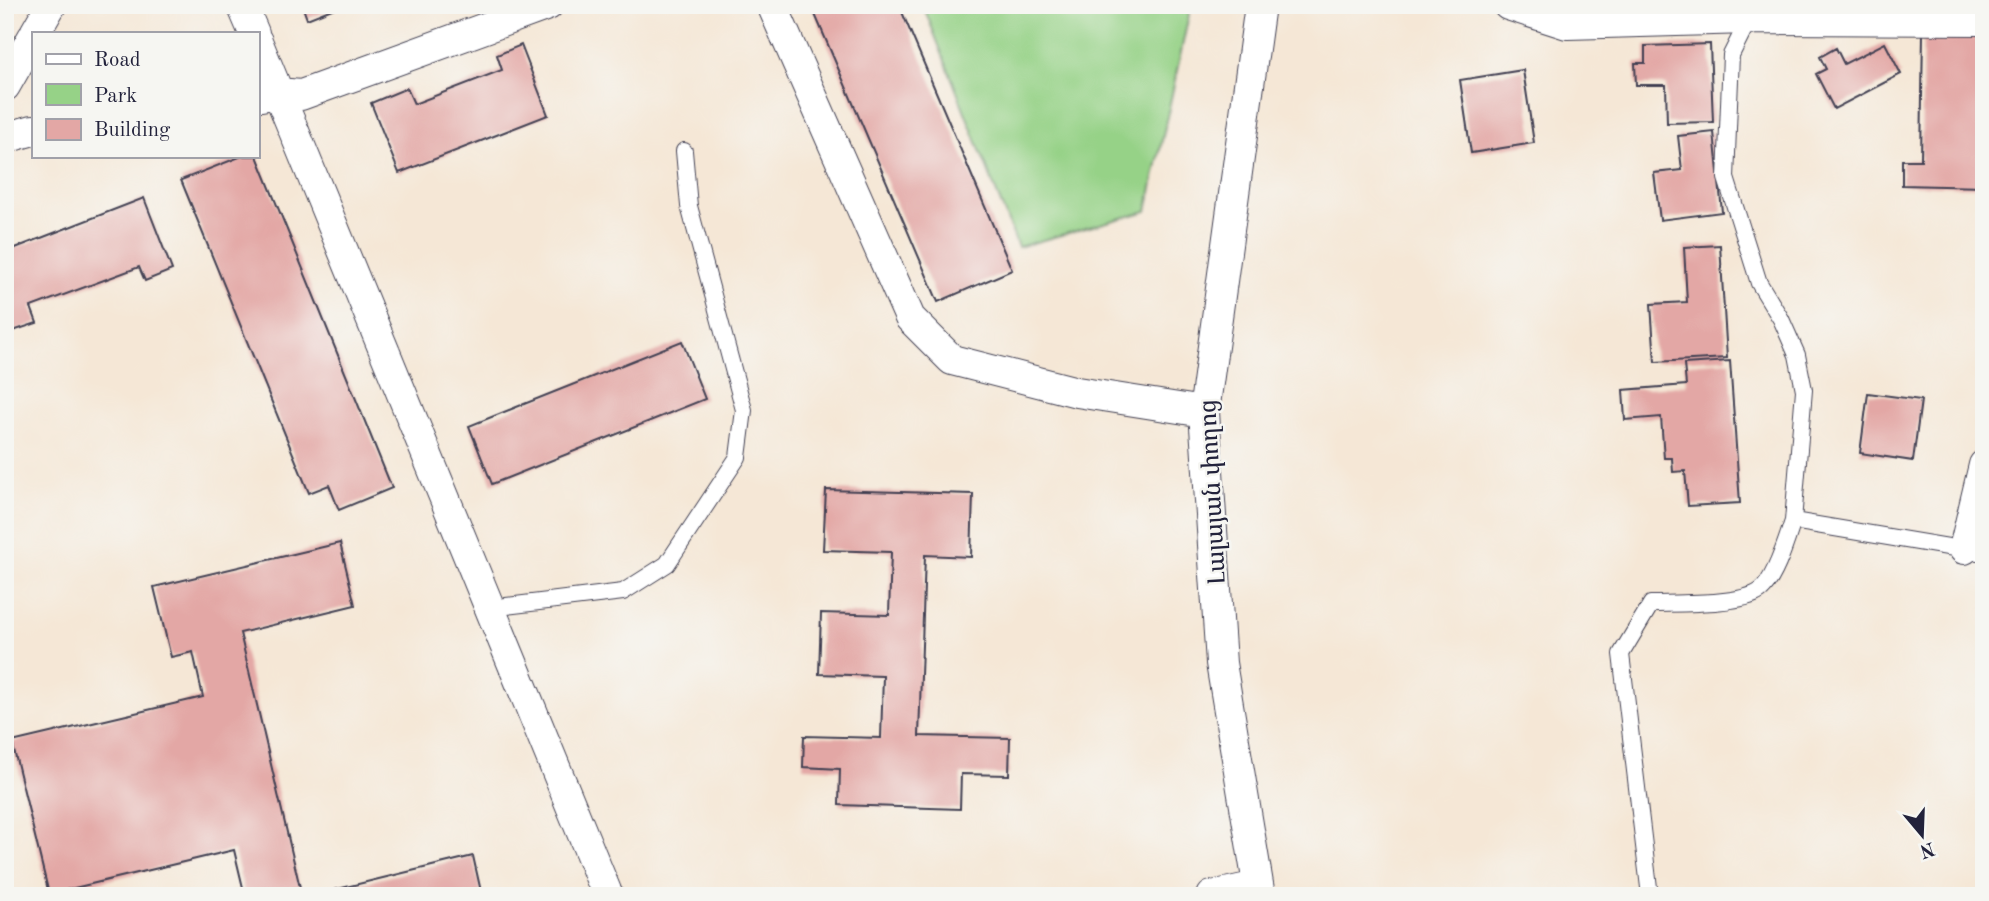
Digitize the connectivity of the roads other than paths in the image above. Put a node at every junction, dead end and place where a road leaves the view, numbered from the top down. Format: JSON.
{"nodes":[{"id":1,"x":51,"y":5,"type":"edge"},
{"id":2,"x":243,"y":5,"type":"edge"},
{"id":3,"x":548,"y":5,"type":"edge"},
{"id":4,"x":772,"y":5,"type":"edge"},
{"id":5,"x":1260,"y":5,"type":"edge"},
{"id":6,"x":1508,"y":5,"type":"edge"},
{"id":7,"x":1749,"y":12,"type":"edge"},
{"id":8,"x":1984,"y":20,"type":"edge"},
{"id":9,"x":36,"y":32,"type":"edge"},
{"id":10,"x":254,"y":32,"type":"edge"},
{"id":11,"x":32,"y":39,"type":"edge"},
{"id":12,"x":259,"y":51,"type":"edge"},
{"id":13,"x":5,"y":86,"type":"edge"},
{"id":14,"x":268,"y":94,"type":"edge"},
{"id":15,"x":32,"y":130,"type":"edge"},
{"id":16,"x":5,"y":138,"type":"edge"},
{"id":17,"x":684,"y":151,"type":"dead end"},
{"id":18,"x":1204,"y":412,"type":"junction"},
{"id":19,"x":1984,"y":465,"type":"edge"},
{"id":20,"x":1793,"y":521,"type":"junction"},
{"id":21,"x":1974,"y":551,"type":"edge"},
{"id":22,"x":490,"y":608,"type":"junction"},
{"id":23,"x":1258,"y":891,"type":"edge"},
{"id":24,"x":608,"y":896,"type":"edge"},
{"id":25,"x":1212,"y":896,"type":"edge"},
{"id":26,"x":1650,"y":896,"type":"edge"}],
"edges":[{"from":1,"to":9,"type":"street"},
{"from":2,"to":10,"type":"street"},
{"from":3,"to":14,"type":"street"},
{"from":4,"to":18,"type":"street"},
{"from":5,"to":18,"type":"street","name":"Լալայան փողոց"},
{"from":6,"to":7,"type":"street"},
{"from":7,"to":8,"type":"street"},
{"from":7,"to":20,"type":"lane"},
{"from":11,"to":13,"type":"street"},
{"from":12,"to":14,"type":"street"},
{"from":14,"to":22,"type":"street"},
{"from":15,"to":16,"type":"street"},
{"from":17,"to":22,"type":"lane"},
{"from":18,"to":23,"type":"street","name":"Լալայան փողոց"},
{"from":19,"to":21,"type":"street"},
{"from":20,"to":21,"type":"lane"},
{"from":20,"to":26,"type":"lane"},
{"from":22,"to":24,"type":"street"},
{"from":23,"to":25,"type":"street"}]}
